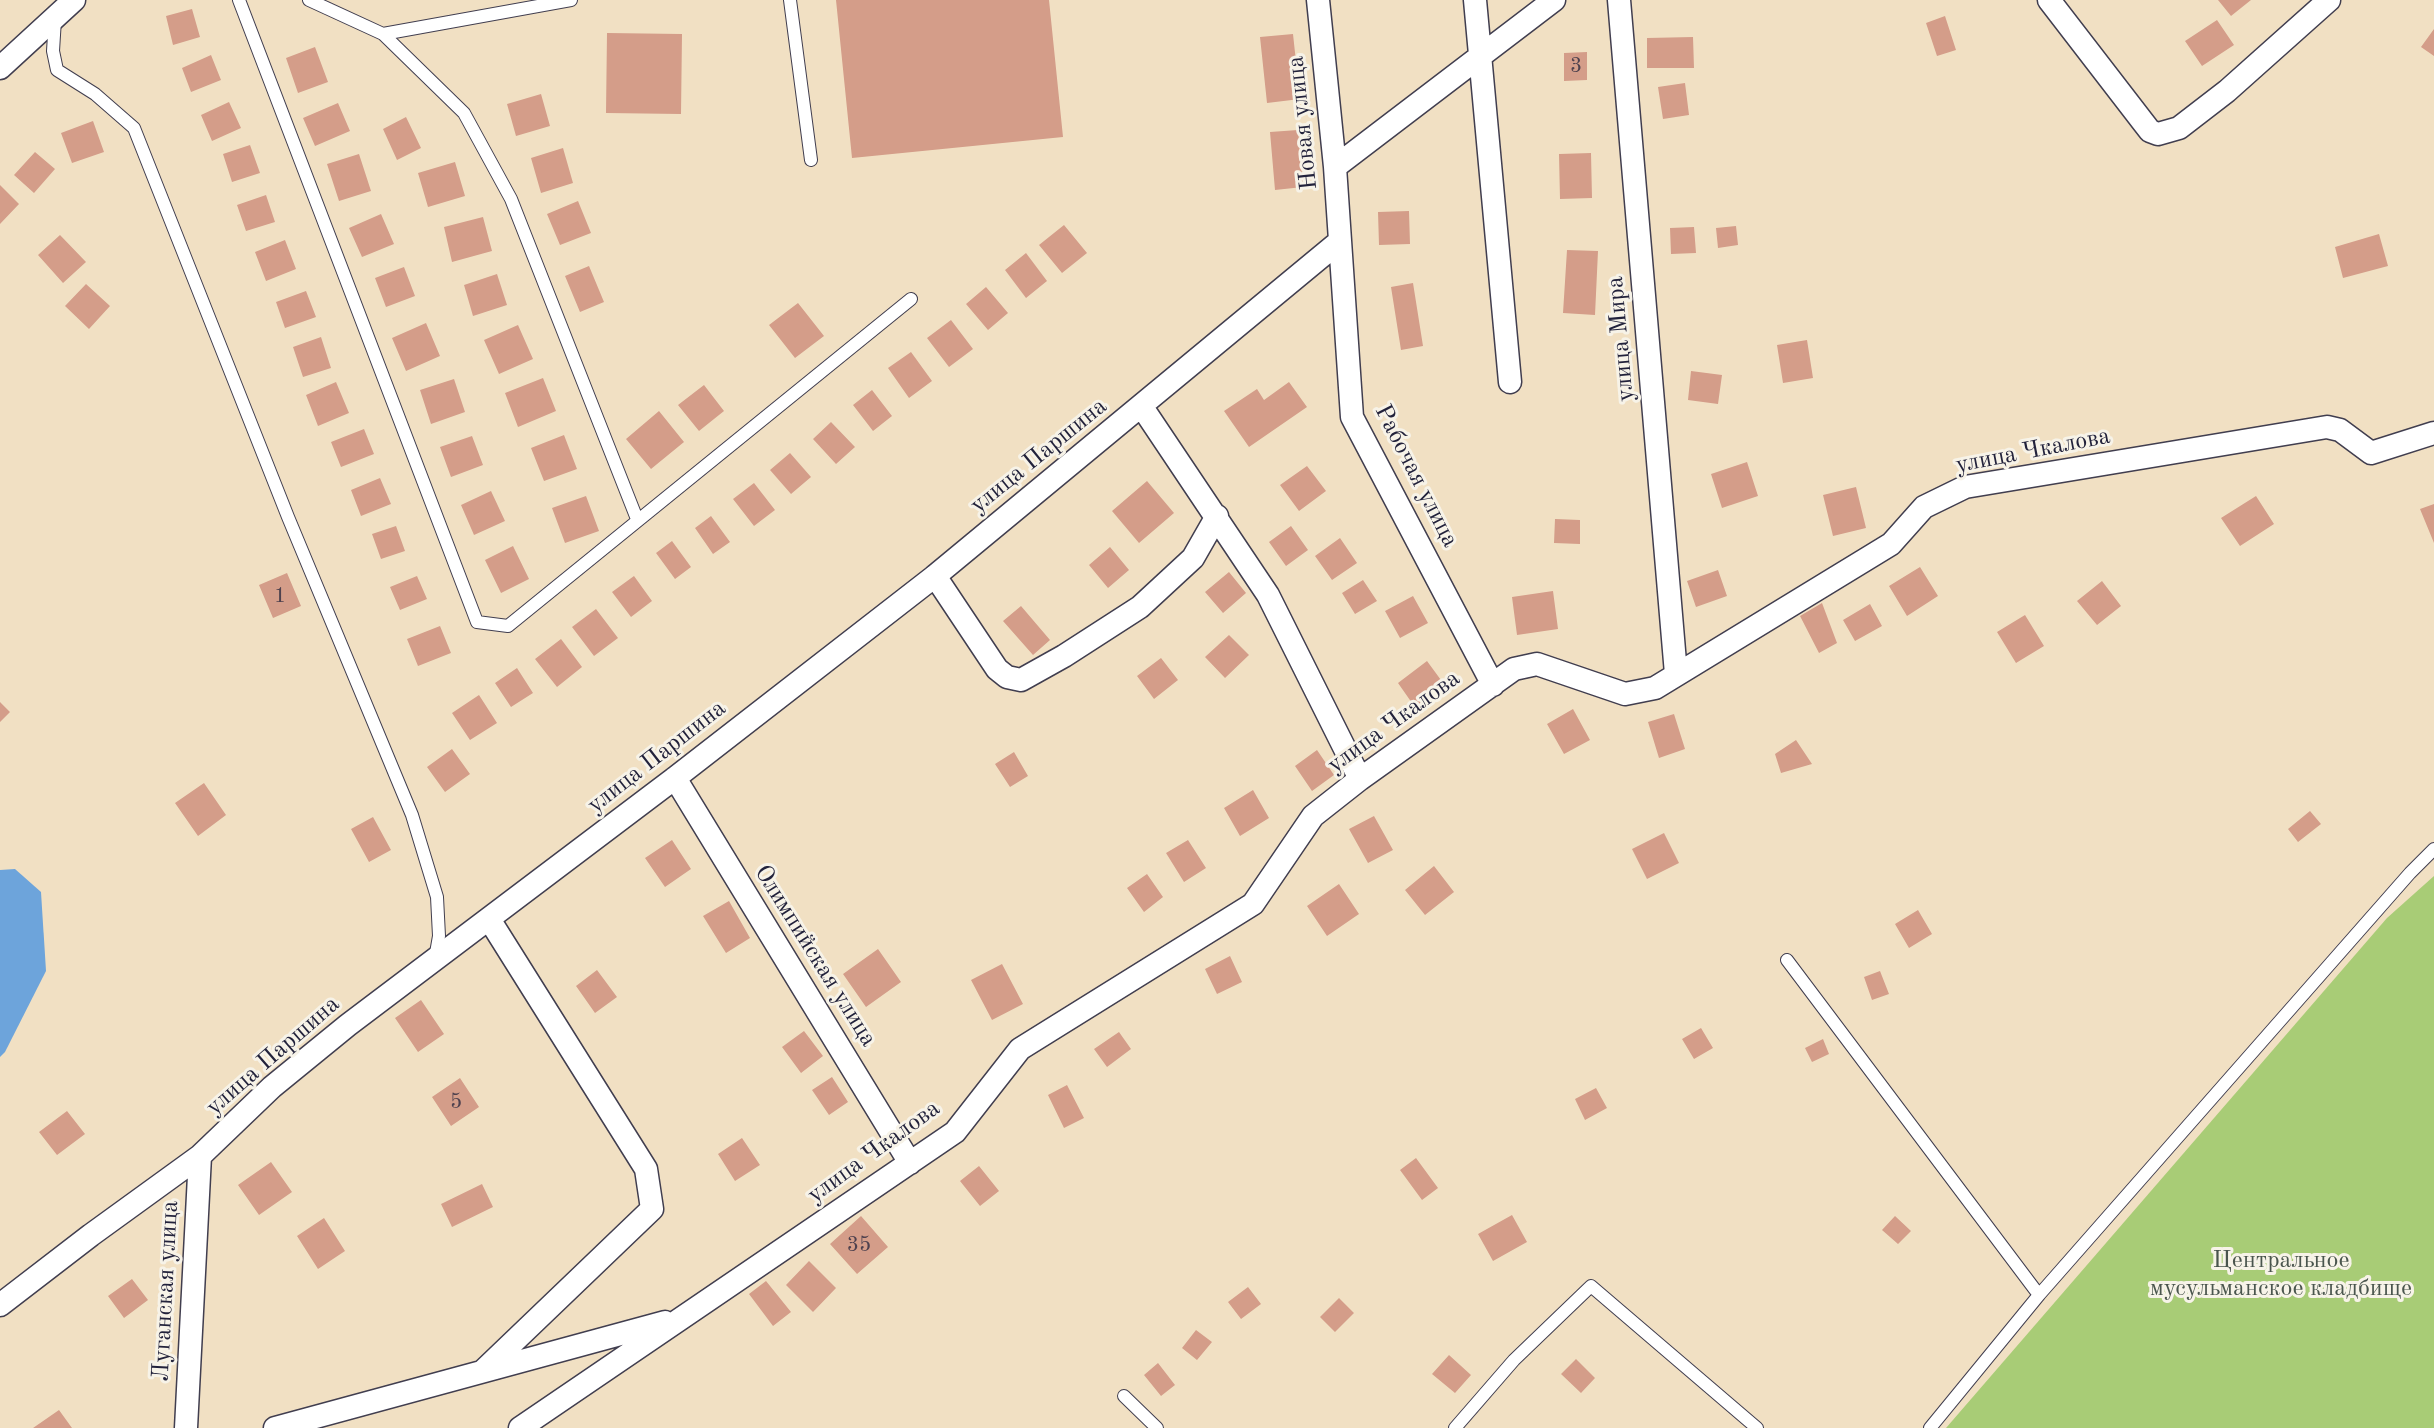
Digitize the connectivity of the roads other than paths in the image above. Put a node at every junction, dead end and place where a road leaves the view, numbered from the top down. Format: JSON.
{"nodes":[{"id":1,"x":74,"y":0,"type":"edge"},
{"id":2,"x":239,"y":0,"type":"edge"},
{"id":3,"x":309,"y":0,"type":"edge"},
{"id":4,"x":572,"y":0,"type":"edge"},
{"id":5,"x":790,"y":0,"type":"edge"},
{"id":6,"x":1318,"y":0,"type":"edge"},
{"id":7,"x":1475,"y":0,"type":"edge"},
{"id":8,"x":1554,"y":0,"type":"edge"},
{"id":9,"x":1619,"y":0,"type":"edge"},
{"id":10,"x":2049,"y":0,"type":"edge"},
{"id":11,"x":2329,"y":0,"type":"edge"},
{"id":12,"x":55,"y":18,"type":"junction"},
{"id":13,"x":383,"y":34,"type":"junction"},
{"id":14,"x":1480,"y":55,"type":"junction"},
{"id":15,"x":0,"y":68,"type":"edge"},
{"id":16,"x":811,"y":160,"type":"dead end"},
{"id":17,"x":1335,"y":167,"type":"junction"},
{"id":18,"x":1340,"y":241,"type":"junction"},
{"id":19,"x":910,"y":299,"type":"dead end"},
{"id":20,"x":1509,"y":382,"type":"dead end"},
{"id":21,"x":1142,"y":407,"type":"junction"},
{"id":22,"x":2434,"y":433,"type":"edge"},
{"id":23,"x":1217,"y":516,"type":"junction"},
{"id":24,"x":637,"y":519,"type":"junction"},
{"id":25,"x":935,"y":576,"type":"junction"},
{"id":26,"x":1676,"y":674,"type":"junction"},
{"id":27,"x":1493,"y":685,"type":"junction"},
{"id":28,"x":675,"y":778,"type":"junction"},
{"id":29,"x":1360,"y":779,"type":"junction"},
{"id":30,"x":2434,"y":849,"type":"edge"},
{"id":31,"x":489,"y":919,"type":"junction"},
{"id":32,"x":1787,"y":960,"type":"dead end"},
{"id":33,"x":435,"y":961,"type":"junction"},
{"id":34,"x":200,"y":1156,"type":"junction"},
{"id":35,"x":910,"y":1163,"type":"junction"},
{"id":36,"x":2039,"y":1294,"type":"junction"},
{"id":37,"x":0,"y":1305,"type":"edge"},
{"id":38,"x":684,"y":1317,"type":"junction"},
{"id":39,"x":483,"y":1371,"type":"junction"},
{"id":40,"x":1124,"y":1396,"type":"dead end"},
{"id":41,"x":186,"y":1428,"type":"edge"},
{"id":42,"x":275,"y":1428,"type":"edge"},
{"id":43,"x":520,"y":1428,"type":"edge"},
{"id":44,"x":1157,"y":1428,"type":"edge"},
{"id":45,"x":1455,"y":1428,"type":"edge"},
{"id":46,"x":1757,"y":1428,"type":"edge"},
{"id":47,"x":1930,"y":1428,"type":"edge"}],
"edges":[{"from":1,"to":12,"type":"street"},
{"from":2,"to":24,"type":"lane"},
{"from":3,"to":13,"type":"lane"},
{"from":4,"to":13,"type":"lane"},
{"from":5,"to":16,"type":"lane"},
{"from":6,"to":17,"type":"street","name":"Новая улица"},
{"from":7,"to":14,"type":"street"},
{"from":8,"to":14,"type":"street"},
{"from":9,"to":26,"type":"street","name":"улица Мира"},
{"from":10,"to":11,"type":"street"},
{"from":12,"to":15,"type":"street"},
{"from":12,"to":33,"type":"lane"},
{"from":13,"to":24,"type":"lane"},
{"from":14,"to":17,"type":"street"},
{"from":14,"to":20,"type":"street"},
{"from":17,"to":18,"type":"street","name":"Новая улица"},
{"from":18,"to":21,"type":"street","name":"улица Паршина"},
{"from":18,"to":27,"type":"street","name":"Рабочая улица"},
{"from":19,"to":24,"type":"lane"},
{"from":21,"to":23,"type":"street"},
{"from":21,"to":25,"type":"street","name":"улица Паршина"},
{"from":22,"to":26,"type":"street","name":"улица Чкалова"},
{"from":23,"to":25,"type":"street"},
{"from":23,"to":29,"type":"street"},
{"from":25,"to":28,"type":"street","name":"улица Паршина"},
{"from":26,"to":27,"type":"street","name":"улица Чкалова"},
{"from":27,"to":29,"type":"street","name":"улица Чкалова"},
{"from":28,"to":31,"type":"street","name":"улица Паршина"},
{"from":28,"to":35,"type":"street","name":"Олимпийская улица"},
{"from":29,"to":35,"type":"street","name":"улица Чкалова"},
{"from":30,"to":36,"type":"lane"},
{"from":31,"to":33,"type":"street","name":"улица Паршина"},
{"from":31,"to":39,"type":"street"},
{"from":32,"to":36,"type":"lane"},
{"from":33,"to":34,"type":"street","name":"улица Паршина"},
{"from":34,"to":37,"type":"street","name":"улица Паршина"},
{"from":34,"to":41,"type":"street","name":"Луганская улица"},
{"from":35,"to":38,"type":"street","name":"улица Чкалова"},
{"from":36,"to":47,"type":"lane"},
{"from":38,"to":39,"type":"street"},
{"from":38,"to":43,"type":"street","name":"улица Чкалова"},
{"from":39,"to":42,"type":"street"},
{"from":40,"to":44,"type":"lane"},
{"from":45,"to":46,"type":"lane"}]}
